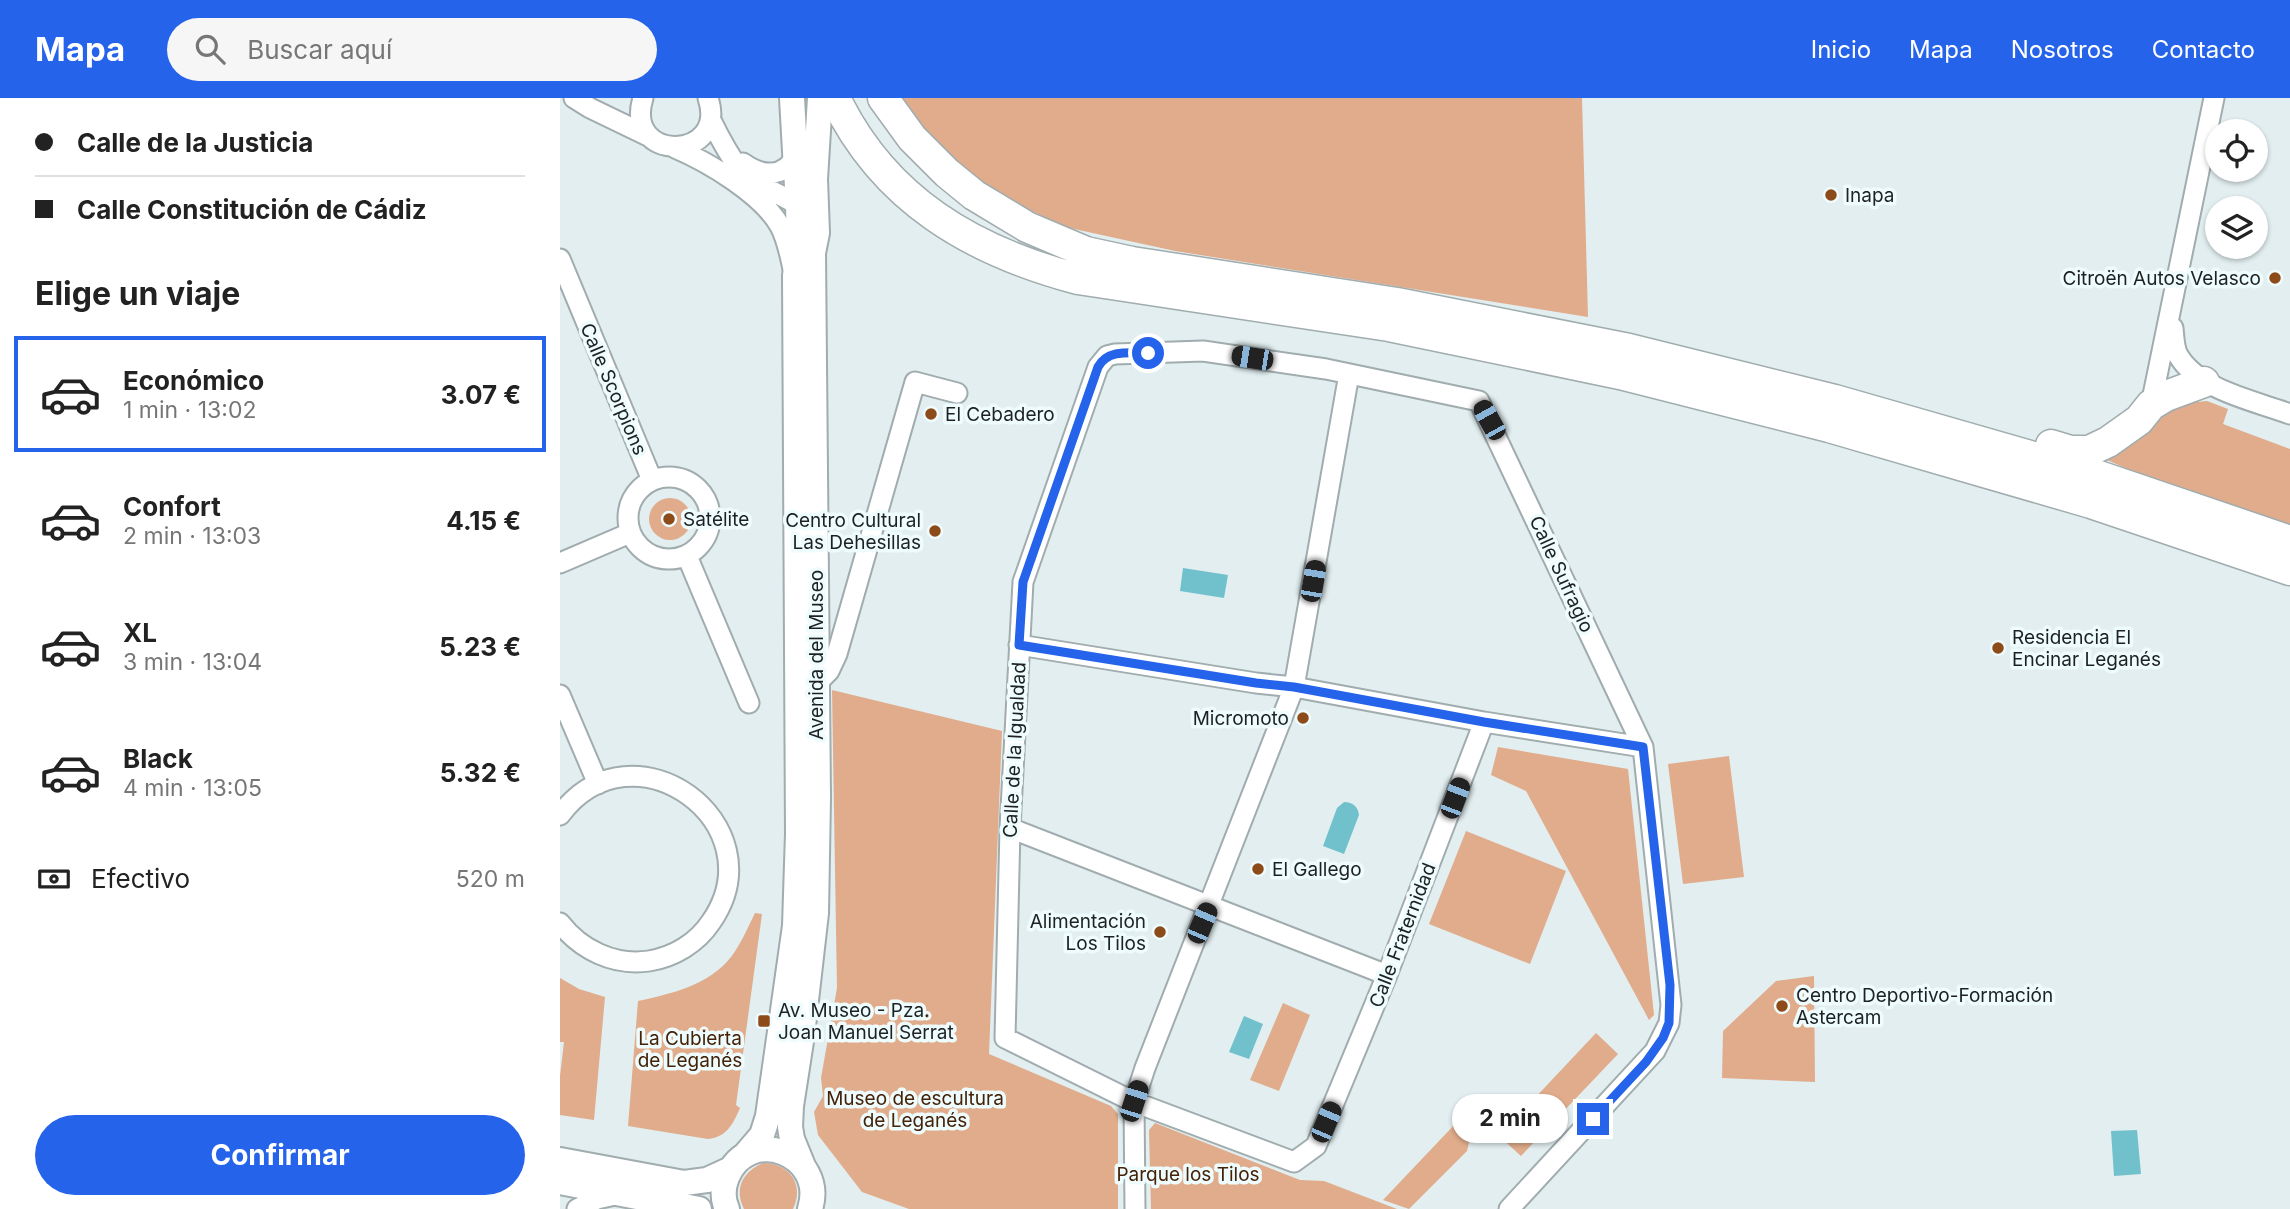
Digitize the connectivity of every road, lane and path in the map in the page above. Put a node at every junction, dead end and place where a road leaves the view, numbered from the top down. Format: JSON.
{"nodes":[{"id":1,"x":573,"y":98,"type":"edge"},
{"id":2,"x":643,"y":98,"type":"edge"},
{"id":3,"x":709,"y":98,"type":"edge"},
{"id":4,"x":792,"y":98,"type":"edge"},
{"id":5,"x":820,"y":98,"type":"edge"},
{"id":6,"x":835,"y":98,"type":"edge"},
{"id":7,"x":883,"y":98,"type":"edge"},
{"id":8,"x":2214,"y":98,"type":"edge"},
{"id":9,"x":711,"y":120,"type":"junction"},
{"id":10,"x":650,"y":137,"type":"junction"},
{"id":11,"x":675,"y":148,"type":"junction"},
{"id":12,"x":731,"y":153,"type":"junction"},
{"id":13,"x":796,"y":156,"type":"junction"},
{"id":14,"x":799,"y":205,"type":"junction"},
{"id":15,"x":813,"y":253,"type":"junction"},
{"id":16,"x":560,"y":260,"type":"edge"},
{"id":17,"x":795,"y":276,"type":"junction"},
{"id":18,"x":2173,"y":303,"type":"junction"},
{"id":19,"x":1349,"y":374,"type":"junction"},
{"id":20,"x":2204,"y":382,"type":"junction"},
{"id":21,"x":957,"y":393,"type":"dead end"},
{"id":22,"x":1835,"y":400,"type":"junction"},
{"id":23,"x":2151,"y":405,"type":"junction"},
{"id":24,"x":2290,"y":414,"type":"edge"},
{"id":25,"x":652,"y":480,"type":"junction"},
{"id":26,"x":630,"y":533,"type":"junction"},
{"id":27,"x":2290,"y":541,"type":"edge"},
{"id":28,"x":687,"y":556,"type":"junction"},
{"id":29,"x":560,"y":563,"type":"edge"},
{"id":30,"x":2290,"y":570,"type":"edge"},
{"id":31,"x":1019,"y":645,"type":"junction"},
{"id":32,"x":816,"y":684,"type":"junction"},
{"id":33,"x":1294,"y":687,"type":"junction"},
{"id":34,"x":560,"y":695,"type":"edge"},
{"id":35,"x":749,"y":704,"type":"dead end"},
{"id":36,"x":1484,"y":722,"type":"junction"},
{"id":37,"x":1643,"y":747,"type":"junction"},
{"id":38,"x":598,"y":784,"type":"junction"},
{"id":39,"x":560,"y":815,"type":"edge"},
{"id":40,"x":1010,"y":828,"type":"junction"},
{"id":41,"x":1209,"y":906,"type":"junction"},
{"id":42,"x":560,"y":923,"type":"edge"},
{"id":43,"x":1387,"y":975,"type":"junction"},
{"id":44,"x":1134,"y":1101,"type":"junction"},
{"id":45,"x":560,"y":1160,"type":"edge"},
{"id":46,"x":737,"y":1163,"type":"junction"},
{"id":47,"x":803,"y":1166,"type":"junction"},
{"id":48,"x":560,"y":1182,"type":"edge"},
{"id":49,"x":622,"y":1194,"type":"junction"},
{"id":50,"x":812,"y":1208,"type":"edge"},
{"id":51,"x":577,"y":1209,"type":"edge"},
{"id":52,"x":699,"y":1209,"type":"edge"},
{"id":53,"x":727,"y":1209,"type":"edge"},
{"id":54,"x":1135,"y":1209,"type":"edge"},
{"id":55,"x":1509,"y":1209,"type":"edge"}],
"edges":[{"from":1,"to":10,"type":"street"},
{"from":2,"to":10,"type":"street"},
{"from":3,"to":9,"type":"street"},
{"from":4,"to":13,"type":"main road"},
{"from":5,"to":15,"type":"main road","name":"Avenida del Museo"},
{"from":6,"to":30,"type":"highway"},
{"from":7,"to":22,"type":"highway"},
{"from":8,"to":18,"type":"street"},
{"from":9,"to":11,"type":"street"},
{"from":9,"to":12,"type":"street"},
{"from":10,"to":11,"type":"street"},
{"from":11,"to":17,"type":"street"},
{"from":12,"to":13,"type":"street"},
{"from":12,"to":14,"type":"street"},
{"from":13,"to":14,"type":"main road"},
{"from":14,"to":15,"type":"street"},
{"from":14,"to":17,"type":"main road"},
{"from":15,"to":32,"type":"main road","name":"Avenida del Museo"},
{"from":16,"to":25,"type":"street","name":"Calle Scorpions"},
{"from":17,"to":46,"type":"main road","name":"Avenida del Museo"},
{"from":18,"to":20,"type":"street"},
{"from":18,"to":23,"type":"street"},
{"from":19,"to":31,"type":"street","name":"Calle de la Igualdad"},
{"from":19,"to":33,"type":"street"},
{"from":19,"to":37,"type":"street","name":"Calle Sufragio"},
{"from":20,"to":23,"type":"highway"},
{"from":20,"to":24,"type":"street"},
{"from":21,"to":32,"type":"street"},
{"from":22,"to":23,"type":"highway"},
{"from":22,"to":27,"type":"highway"},
{"from":25,"to":26,"type":"street"},
{"from":25,"to":28,"type":"street"},
{"from":26,"to":28,"type":"street"},
{"from":26,"to":29,"type":"street"},
{"from":28,"to":35,"type":"street"},
{"from":31,"to":33,"type":"street"},
{"from":31,"to":40,"type":"street","name":"Calle de la Igualdad"},
{"from":32,"to":47,"type":"main road","name":"Avenida del Museo"},
{"from":33,"to":36,"type":"street"},
{"from":33,"to":41,"type":"street"},
{"from":34,"to":38,"type":"street"},
{"from":36,"to":37,"type":"street"},
{"from":36,"to":43,"type":"street","name":"Calle Fraternidad"},
{"from":37,"to":55,"type":"street","name":"Calle Sufragio"},
{"from":38,"to":39,"type":"street"},
{"from":38,"to":42,"type":"street"},
{"from":40,"to":41,"type":"street"},
{"from":40,"to":44,"type":"street","name":"Calle de la Igualdad"},
{"from":41,"to":43,"type":"street"},
{"from":41,"to":44,"type":"street"},
{"from":43,"to":44,"type":"street","name":"Calle Fraternidad"},
{"from":44,"to":54,"type":"street"},
{"from":45,"to":46,"type":"main road"},
{"from":46,"to":47,"type":"main road"},
{"from":46,"to":53,"type":"main road"},
{"from":47,"to":50,"type":"main road","name":"Avenida del Museo"},
{"from":48,"to":49,"type":"main road"},
{"from":49,"to":51,"type":"street"},
{"from":49,"to":52,"type":"main road"}]}
